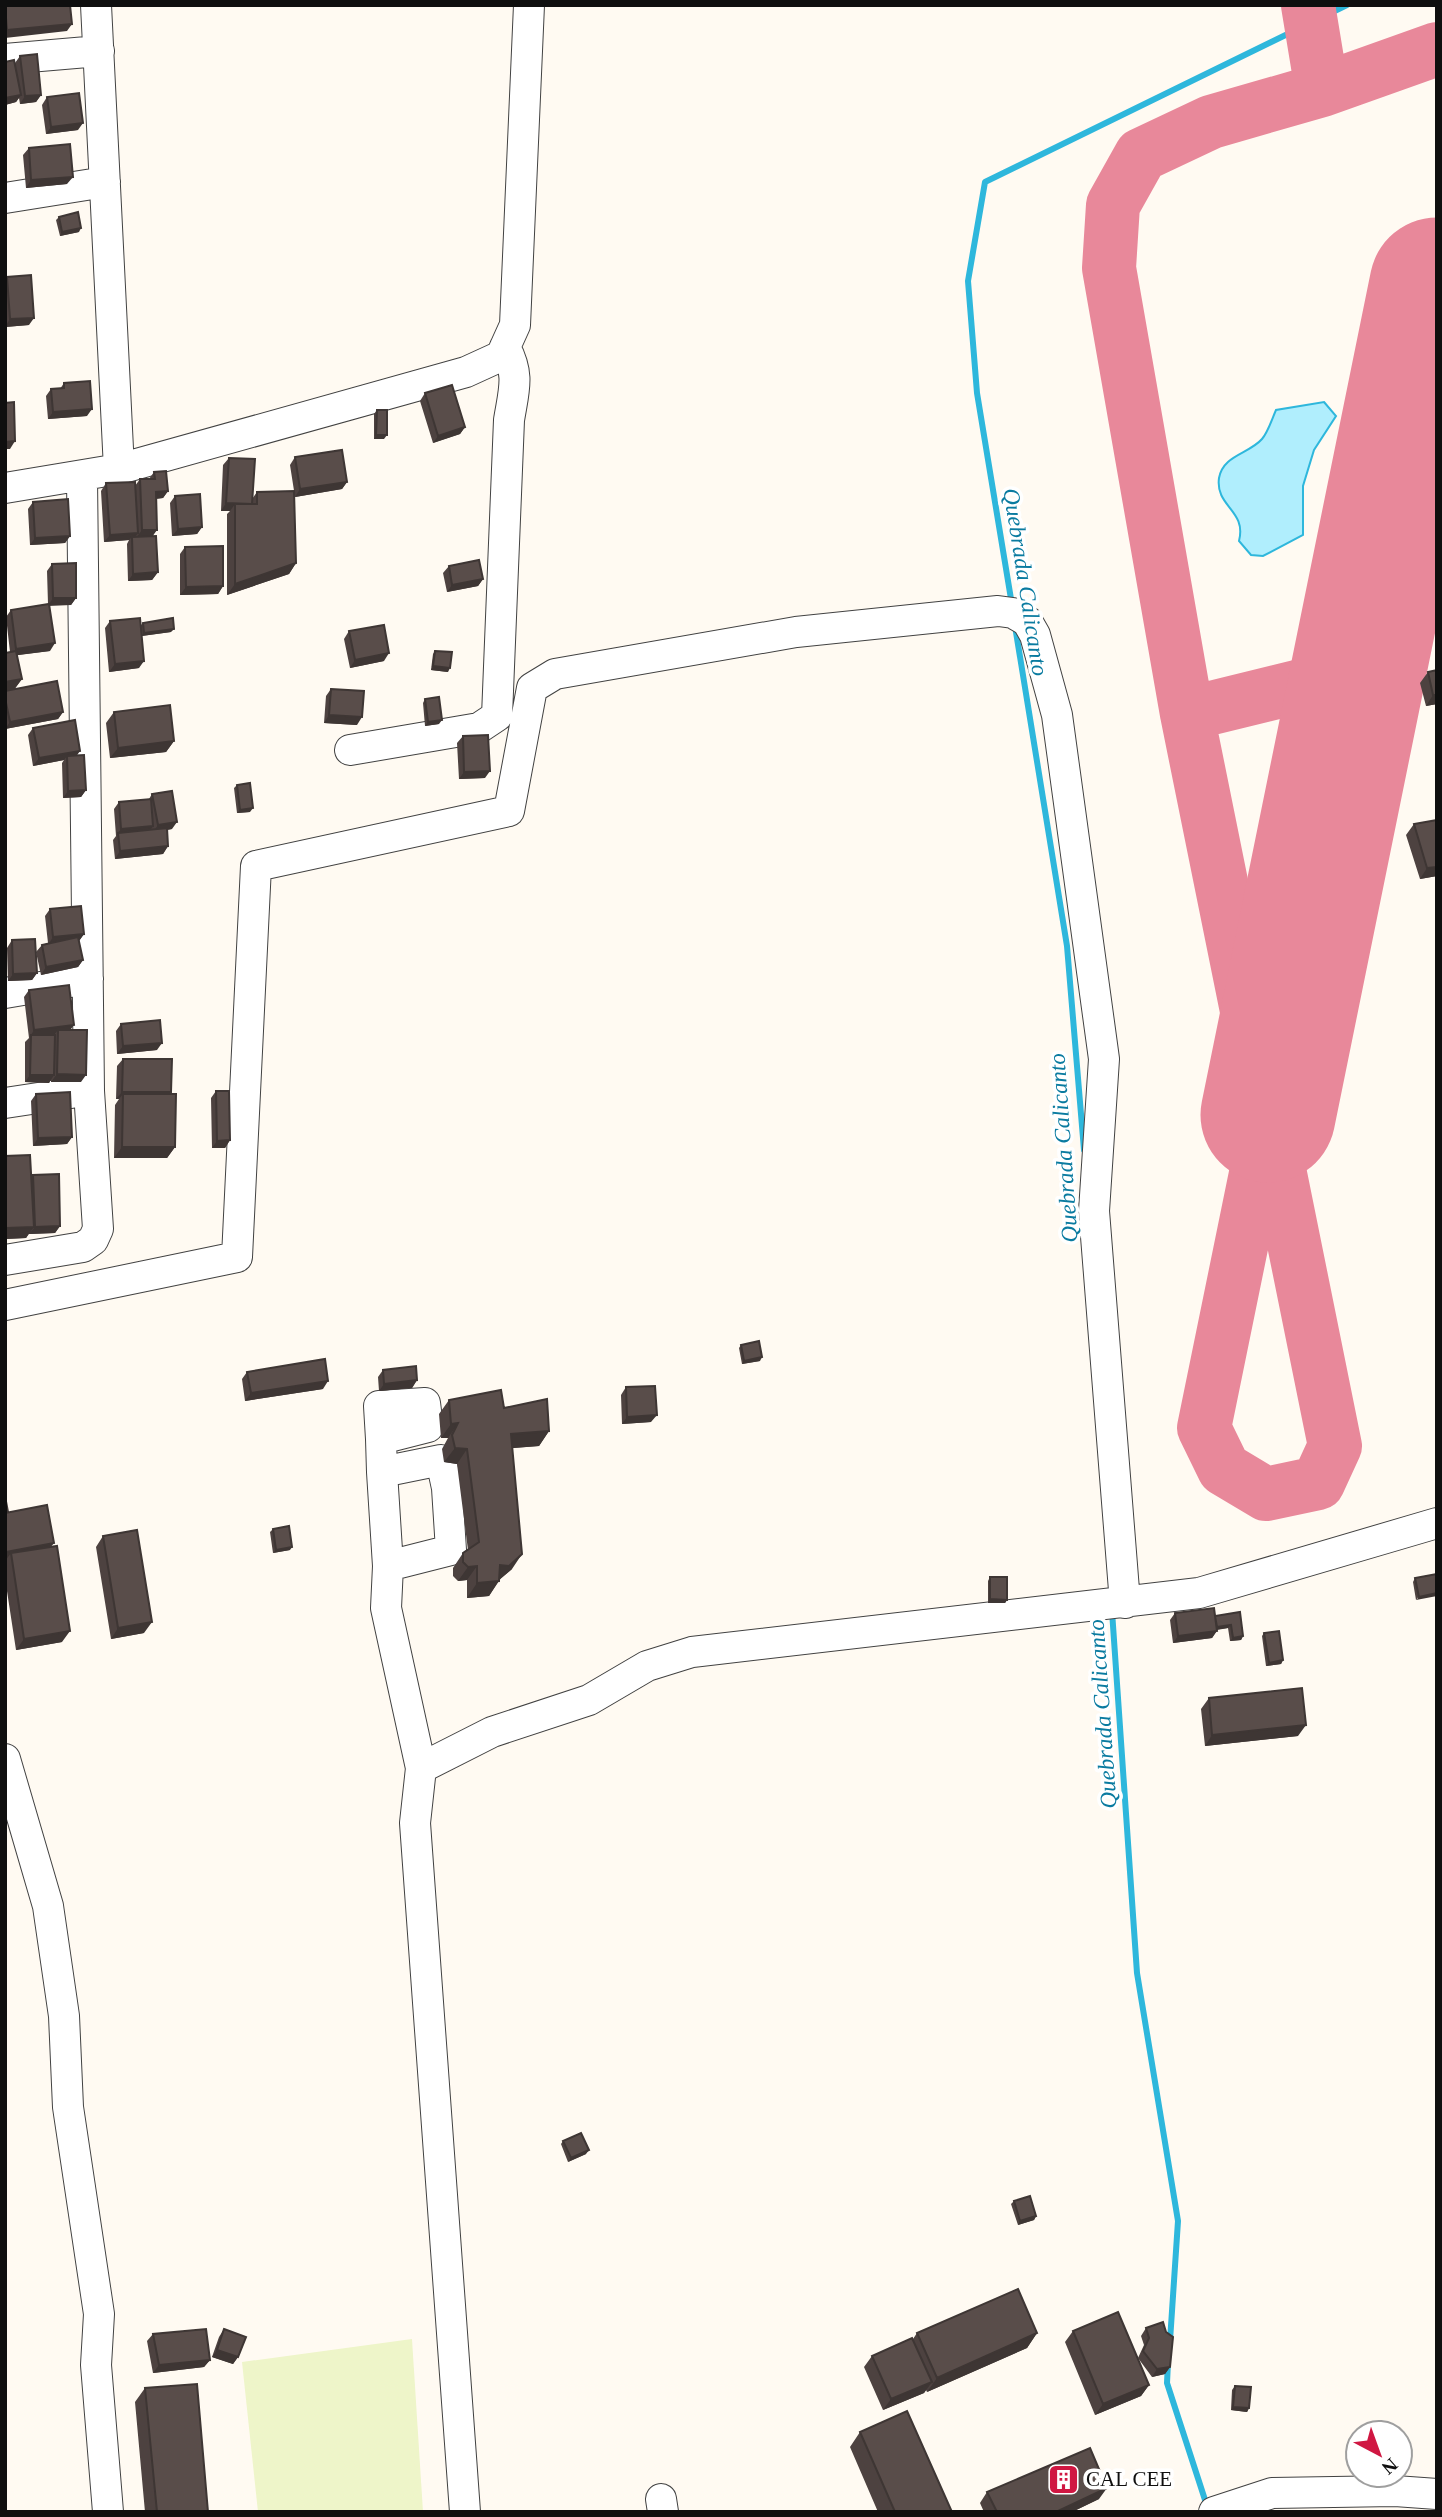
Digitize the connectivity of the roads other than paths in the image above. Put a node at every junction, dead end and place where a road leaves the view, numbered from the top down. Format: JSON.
{"nodes":[{"id":1,"x":96,"y":5,"type":"edge"},
{"id":2,"x":529,"y":5,"type":"edge"},
{"id":3,"x":99,"y":51,"type":"junction"},
{"id":4,"x":5,"y":59,"type":"edge"},
{"id":5,"x":105,"y":182,"type":"junction"},
{"id":6,"x":5,"y":198,"type":"edge"},
{"id":7,"x":505,"y":347,"type":"junction"},
{"id":8,"x":119,"y":469,"type":"junction"},
{"id":9,"x":82,"y":478,"type":"junction"},
{"id":10,"x":5,"y":488,"type":"edge"},
{"id":11,"x":351,"y":750,"type":"dead end"},
{"id":12,"x":88,"y":979,"type":"junction"},
{"id":13,"x":5,"y":993,"type":"edge"},
{"id":14,"x":89,"y":1091,"type":"junction"},
{"id":15,"x":5,"y":1104,"type":"edge"},
{"id":16,"x":5,"y":1260,"type":"edge"},
{"id":17,"x":5,"y":1305,"type":"edge"},
{"id":18,"x":381,"y":1439,"type":"dead end"},
{"id":19,"x":382,"y":1472,"type":"junction"},
{"id":20,"x":1437,"y":1523,"type":"edge"},
{"id":21,"x":388,"y":1566,"type":"junction"},
{"id":22,"x":1115,"y":1604,"type":"junction"},
{"id":23,"x":5,"y":1759,"type":"edge"},
{"id":24,"x":421,"y":1768,"type":"junction"},
{"id":25,"x":1437,"y":2494,"type":"edge"},
{"id":26,"x":1217,"y":2511,"type":"edge"},
{"id":27,"x":108,"y":2512,"type":"edge"},
{"id":28,"x":465,"y":2512,"type":"edge"}],
"edges":[{"from":1,"to":3,"type":"street"},
{"from":2,"to":7,"type":"street"},
{"from":3,"to":4,"type":"street"},
{"from":3,"to":5,"type":"street"},
{"from":5,"to":6,"type":"street"},
{"from":5,"to":8,"type":"street"},
{"from":7,"to":8,"type":"street"},
{"from":7,"to":11,"type":"street"},
{"from":8,"to":9,"type":"street"},
{"from":9,"to":10,"type":"street"},
{"from":9,"to":12,"type":"street"},
{"from":12,"to":13,"type":"street"},
{"from":12,"to":14,"type":"street"},
{"from":14,"to":15,"type":"street"},
{"from":14,"to":16,"type":"street"},
{"from":17,"to":22,"type":"street"},
{"from":18,"to":19,"type":"street"},
{"from":19,"to":21,"type":"street"},
{"from":19,"to":21,"type":"street"},
{"from":20,"to":22,"type":"street"},
{"from":21,"to":24,"type":"street"},
{"from":22,"to":24,"type":"street"},
{"from":23,"to":27,"type":"street"},
{"from":24,"to":28,"type":"street"},
{"from":25,"to":26,"type":"street"}]}
